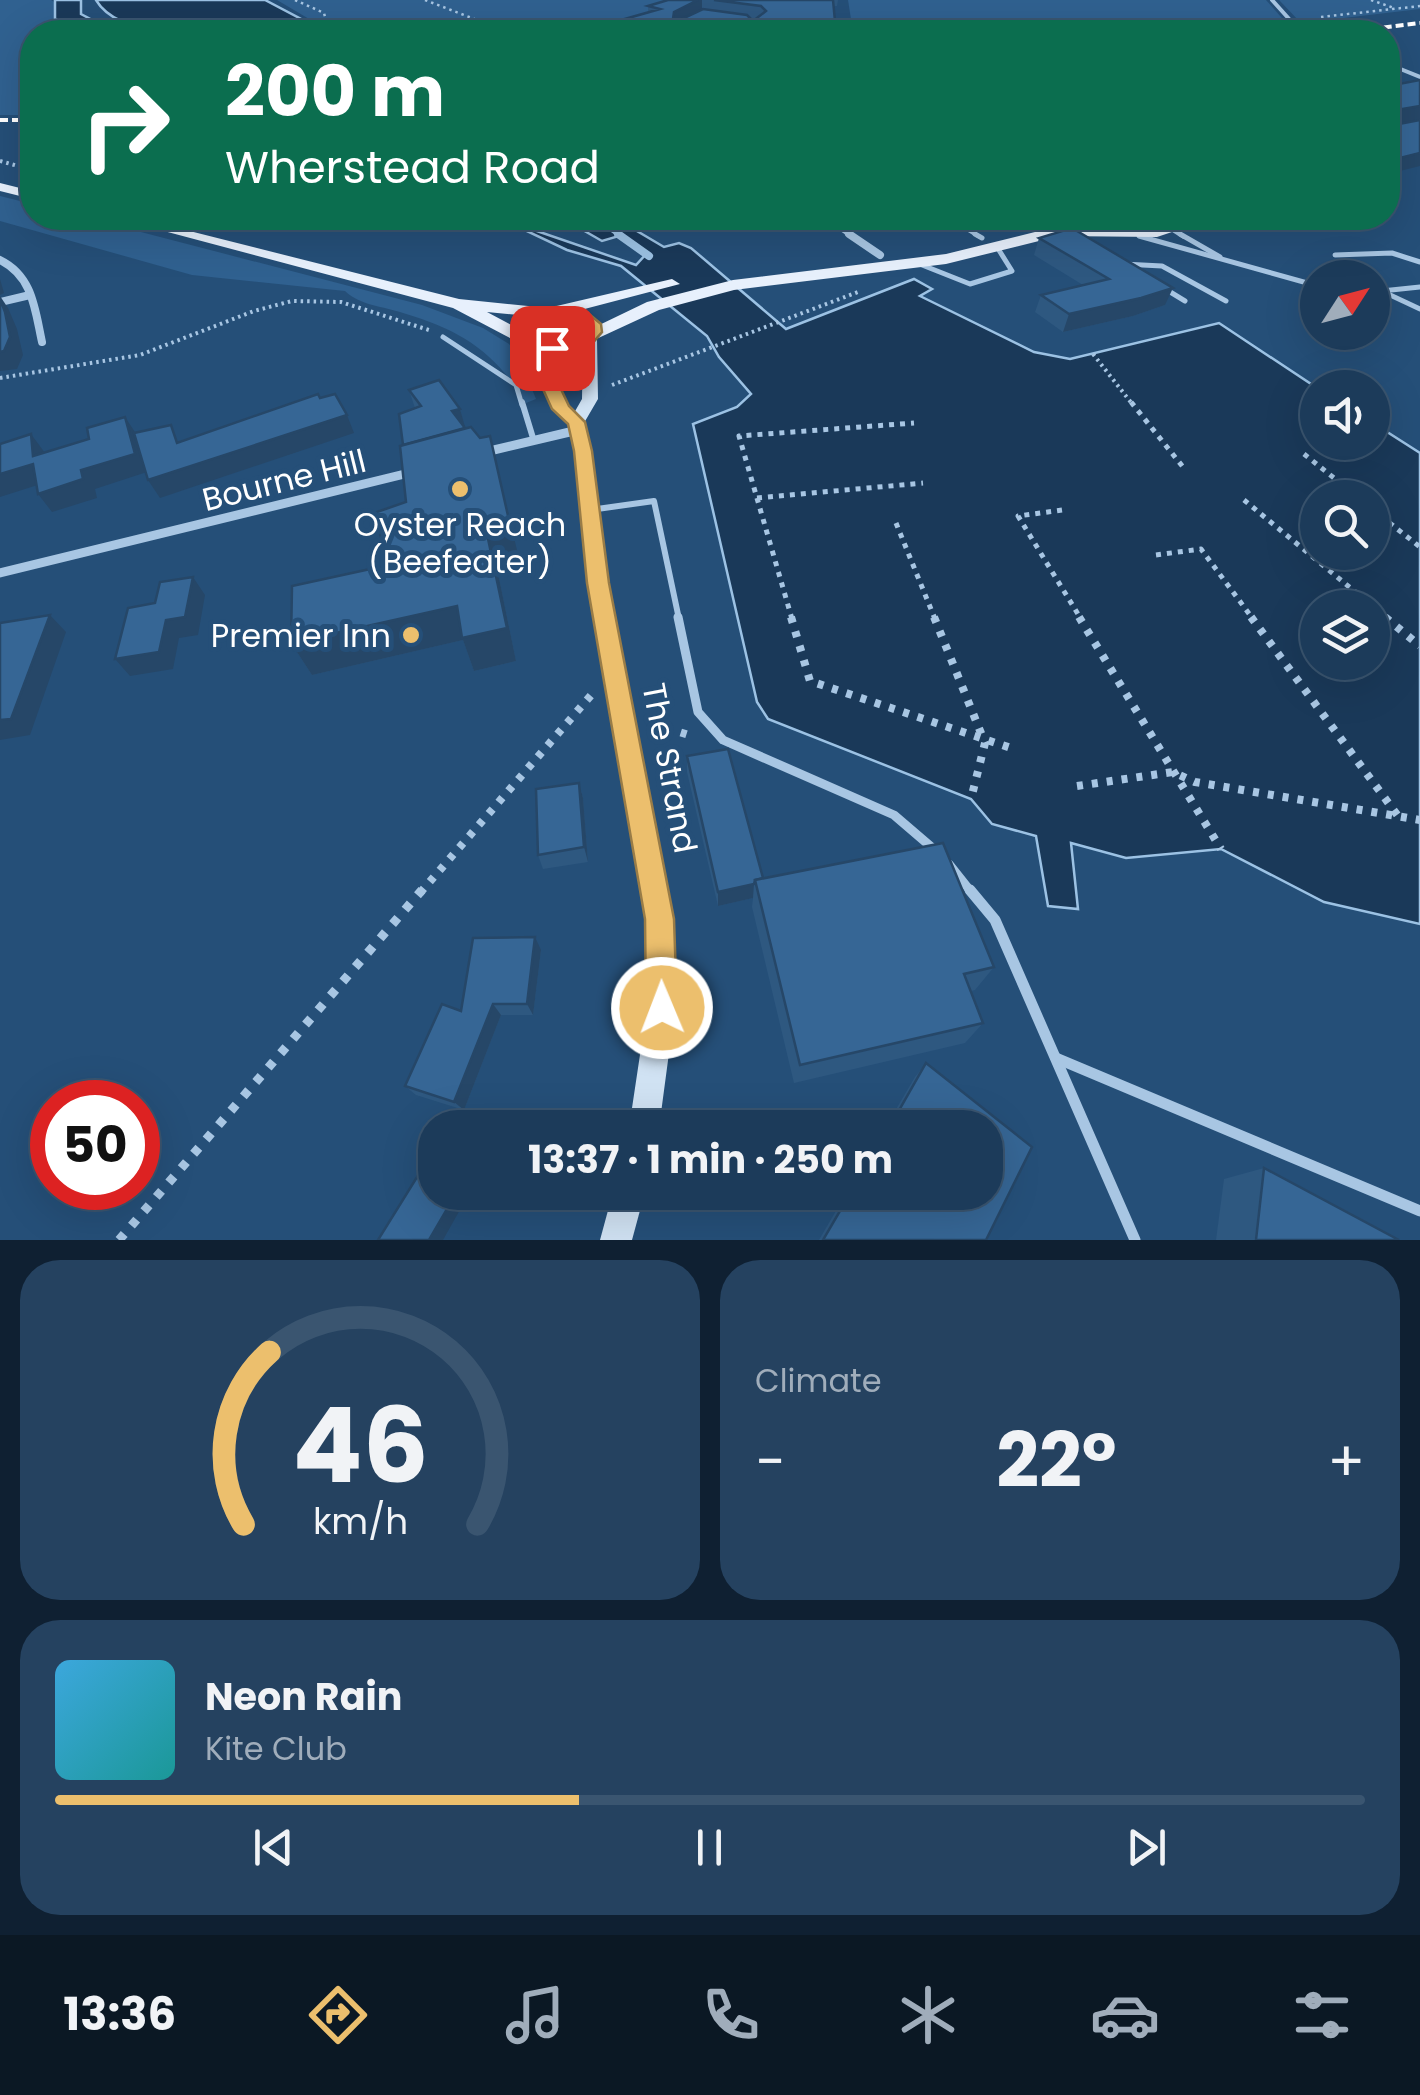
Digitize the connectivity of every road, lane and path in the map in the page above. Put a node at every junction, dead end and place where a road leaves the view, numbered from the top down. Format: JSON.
{"nodes":[{"id":1,"x":295,"y":0,"type":"edge"},
{"id":2,"x":425,"y":0,"type":"edge"},
{"id":3,"x":1272,"y":0,"type":"edge"},
{"id":4,"x":1370,"y":0,"type":"edge"},
{"id":5,"x":1420,"y":6,"type":"edge"},
{"id":6,"x":1400,"y":8,"type":"junction"},
{"id":7,"x":1322,"y":17,"type":"dead end"},
{"id":8,"x":326,"y":20,"type":"edge"},
{"id":9,"x":477,"y":20,"type":"edge"},
{"id":10,"x":1294,"y":20,"type":"edge"},
{"id":11,"x":169,"y":230,"type":"edge"},
{"id":12,"x":844,"y":230,"type":"edge"},
{"id":13,"x":968,"y":230,"type":"edge"},
{"id":14,"x":1023,"y":230,"type":"edge"},
{"id":15,"x":1159,"y":230,"type":"edge"},
{"id":16,"x":1179,"y":230,"type":"edge"},
{"id":17,"x":1129,"y":234,"type":"junction"},
{"id":18,"x":989,"y":243,"type":"junction"},
{"id":19,"x":1336,"y":254,"type":"dead end"},
{"id":20,"x":880,"y":255,"type":"junction"},
{"id":21,"x":1114,"y":259,"type":"edge"},
{"id":22,"x":0,"y":260,"type":"edge"},
{"id":23,"x":1420,"y":262,"type":"edge"},
{"id":24,"x":917,"y":264,"type":"junction"},
{"id":25,"x":1123,"y":264,"type":"junction"},
{"id":26,"x":1238,"y":266,"type":"junction"},
{"id":27,"x":1138,"y":274,"type":"edge"},
{"id":28,"x":726,"y":279,"type":"junction"},
{"id":29,"x":1300,"y":282,"type":"edge"},
{"id":30,"x":1154,"y":283,"type":"edge"},
{"id":31,"x":1420,"y":287,"type":"edge"},
{"id":32,"x":1390,"y":292,"type":"edge"},
{"id":33,"x":30,"y":295,"type":"junction"},
{"id":34,"x":1390,"y":296,"type":"edge"},
{"id":35,"x":1226,"y":300,"type":"dead end"},
{"id":36,"x":1185,"y":301,"type":"dead end"},
{"id":37,"x":0,"y":302,"type":"edge"},
{"id":38,"x":459,"y":304,"type":"junction"},
{"id":39,"x":818,"y":307,"type":"dead end"},
{"id":40,"x":1420,"y":309,"type":"edge"},
{"id":41,"x":568,"y":311,"type":"junction"},
{"id":42,"x":548,"y":313,"type":"junction"},
{"id":43,"x":592,"y":335,"type":"junction"},
{"id":44,"x":443,"y":337,"type":"joint"},
{"id":45,"x":530,"y":341,"type":"junction"},
{"id":46,"x":42,"y":342,"type":"dead end"},
{"id":47,"x":1094,"y":354,"type":"dead end"},
{"id":48,"x":0,"y":378,"type":"edge"},
{"id":49,"x":614,"y":384,"type":"dead end"},
{"id":50,"x":914,"y":423,"type":"dead end"},
{"id":51,"x":577,"y":426,"type":"junction"},
{"id":52,"x":533,"y":438,"type":"junction"},
{"id":53,"x":477,"y":454,"type":"edge"},
{"id":54,"x":1311,"y":460,"type":"edge"},
{"id":55,"x":1183,"y":466,"type":"dead end"},
{"id":56,"x":427,"y":468,"type":"edge"},
{"id":57,"x":1336,"y":480,"type":"edge"},
{"id":58,"x":922,"y":483,"type":"dead end"},
{"id":59,"x":757,"y":498,"type":"junction"},
{"id":60,"x":1244,"y":500,"type":"dead end"},
{"id":61,"x":590,"y":510,"type":"junction"},
{"id":62,"x":1062,"y":510,"type":"dead end"},
{"id":63,"x":896,"y":523,"type":"dead end"},
{"id":64,"x":1390,"y":523,"type":"edge"},
{"id":65,"x":1420,"y":547,"type":"edge"},
{"id":66,"x":1156,"y":555,"type":"dead end"},
{"id":67,"x":0,"y":573,"type":"edge"},
{"id":68,"x":1420,"y":646,"type":"edge"},
{"id":69,"x":614,"y":668,"type":"junction"},
{"id":70,"x":625,"y":730,"type":"junction"},
{"id":71,"x":723,"y":740,"type":"junction"},
{"id":72,"x":986,"y":742,"type":"junction"},
{"id":73,"x":1016,"y":750,"type":"dead end"},
{"id":74,"x":1173,"y":772,"type":"junction"},
{"id":75,"x":1076,"y":786,"type":"dead end"},
{"id":76,"x":972,"y":799,"type":"dead end"},
{"id":77,"x":1398,"y":816,"type":"junction"},
{"id":78,"x":1420,"y":820,"type":"edge"},
{"id":79,"x":1222,"y":849,"type":"dead end"},
{"id":80,"x":1056,"y":1058,"type":"junction"},
{"id":81,"x":647,"y":1110,"type":"edge"},
{"id":82,"x":625,"y":1210,"type":"edge"},
{"id":83,"x":1420,"y":1212,"type":"edge"},
{"id":84,"x":119,"y":1240,"type":"edge"},
{"id":85,"x":616,"y":1240,"type":"edge"},
{"id":86,"x":1135,"y":1240,"type":"edge"}],
"edges":[{"from":1,"to":8,"type":"path"},
{"from":2,"to":9,"type":"path"},
{"from":3,"to":10,"type":"lane"},
{"from":4,"to":6,"type":"path"},
{"from":5,"to":6,"type":"path"},
{"from":6,"to":7,"type":"path"},
{"from":11,"to":38,"type":"main road"},
{"from":12,"to":20,"type":"street"},
{"from":13,"to":18,"type":"lane"},
{"from":14,"to":18,"type":"main road"},
{"from":15,"to":17,"type":"main road"},
{"from":16,"to":26,"type":"lane"},
{"from":17,"to":18,"type":"main road"},
{"from":17,"to":26,"type":"lane"},
{"from":18,"to":20,"type":"main road"},
{"from":18,"to":24,"type":"main road"},
{"from":18,"to":24,"type":"lane"},
{"from":19,"to":23,"type":"lane"},
{"from":20,"to":28,"type":"main road"},
{"from":21,"to":25,"type":"lane"},
{"from":22,"to":33,"type":"street"},
{"from":24,"to":28,"type":"main road"},
{"from":25,"to":27,"type":"lane"},
{"from":25,"to":35,"type":"lane"},
{"from":26,"to":29,"type":"lane"},
{"from":28,"to":41,"type":"main road"},
{"from":28,"to":43,"type":"main road"},
{"from":30,"to":36,"type":"lane"},
{"from":31,"to":32,"type":"lane"},
{"from":33,"to":37,"type":"street"},
{"from":33,"to":46,"type":"street"},
{"from":34,"to":40,"type":"lane"},
{"from":38,"to":42,"type":"main road"},
{"from":38,"to":45,"type":"main road"},
{"from":39,"to":49,"type":"path"},
{"from":41,"to":42,"type":"main road"},
{"from":41,"to":43,"type":"main road"},
{"from":42,"to":45,"type":"main road"},
{"from":43,"to":45,"type":"main road"},
{"from":43,"to":51,"type":"main road","name":"The Strand"},
{"from":44,"to":48,"type":"path"},
{"from":44,"to":52,"type":"lane"},
{"from":45,"to":51,"type":"main road","name":"The Strand"},
{"from":47,"to":55,"type":"path"},
{"from":50,"to":59,"type":"path"},
{"from":51,"to":52,"type":"street"},
{"from":51,"to":61,"type":"main road","name":"The Strand"},
{"from":52,"to":53,"type":"street"},
{"from":54,"to":57,"type":"path"},
{"from":56,"to":67,"type":"street","name":"Bourne Hill"},
{"from":58,"to":59,"type":"path"},
{"from":59,"to":72,"type":"path"},
{"from":60,"to":68,"type":"path"},
{"from":61,"to":69,"type":"main road","name":"The Strand"},
{"from":61,"to":71,"type":"lane"},
{"from":62,"to":74,"type":"path"},
{"from":63,"to":72,"type":"path"},
{"from":64,"to":65,"type":"path"},
{"from":66,"to":77,"type":"path"},
{"from":69,"to":70,"type":"main road","name":"The Strand"},
{"from":69,"to":84,"type":"path"},
{"from":70,"to":71,"type":"path"},
{"from":70,"to":81,"type":"main road","name":"The Strand"},
{"from":71,"to":80,"type":"lane"},
{"from":72,"to":73,"type":"path"},
{"from":72,"to":76,"type":"path"},
{"from":74,"to":75,"type":"path"},
{"from":74,"to":77,"type":"path"},
{"from":74,"to":79,"type":"path"},
{"from":77,"to":78,"type":"path"},
{"from":80,"to":83,"type":"lane"},
{"from":80,"to":86,"type":"lane"},
{"from":82,"to":85,"type":"main road"}]}
